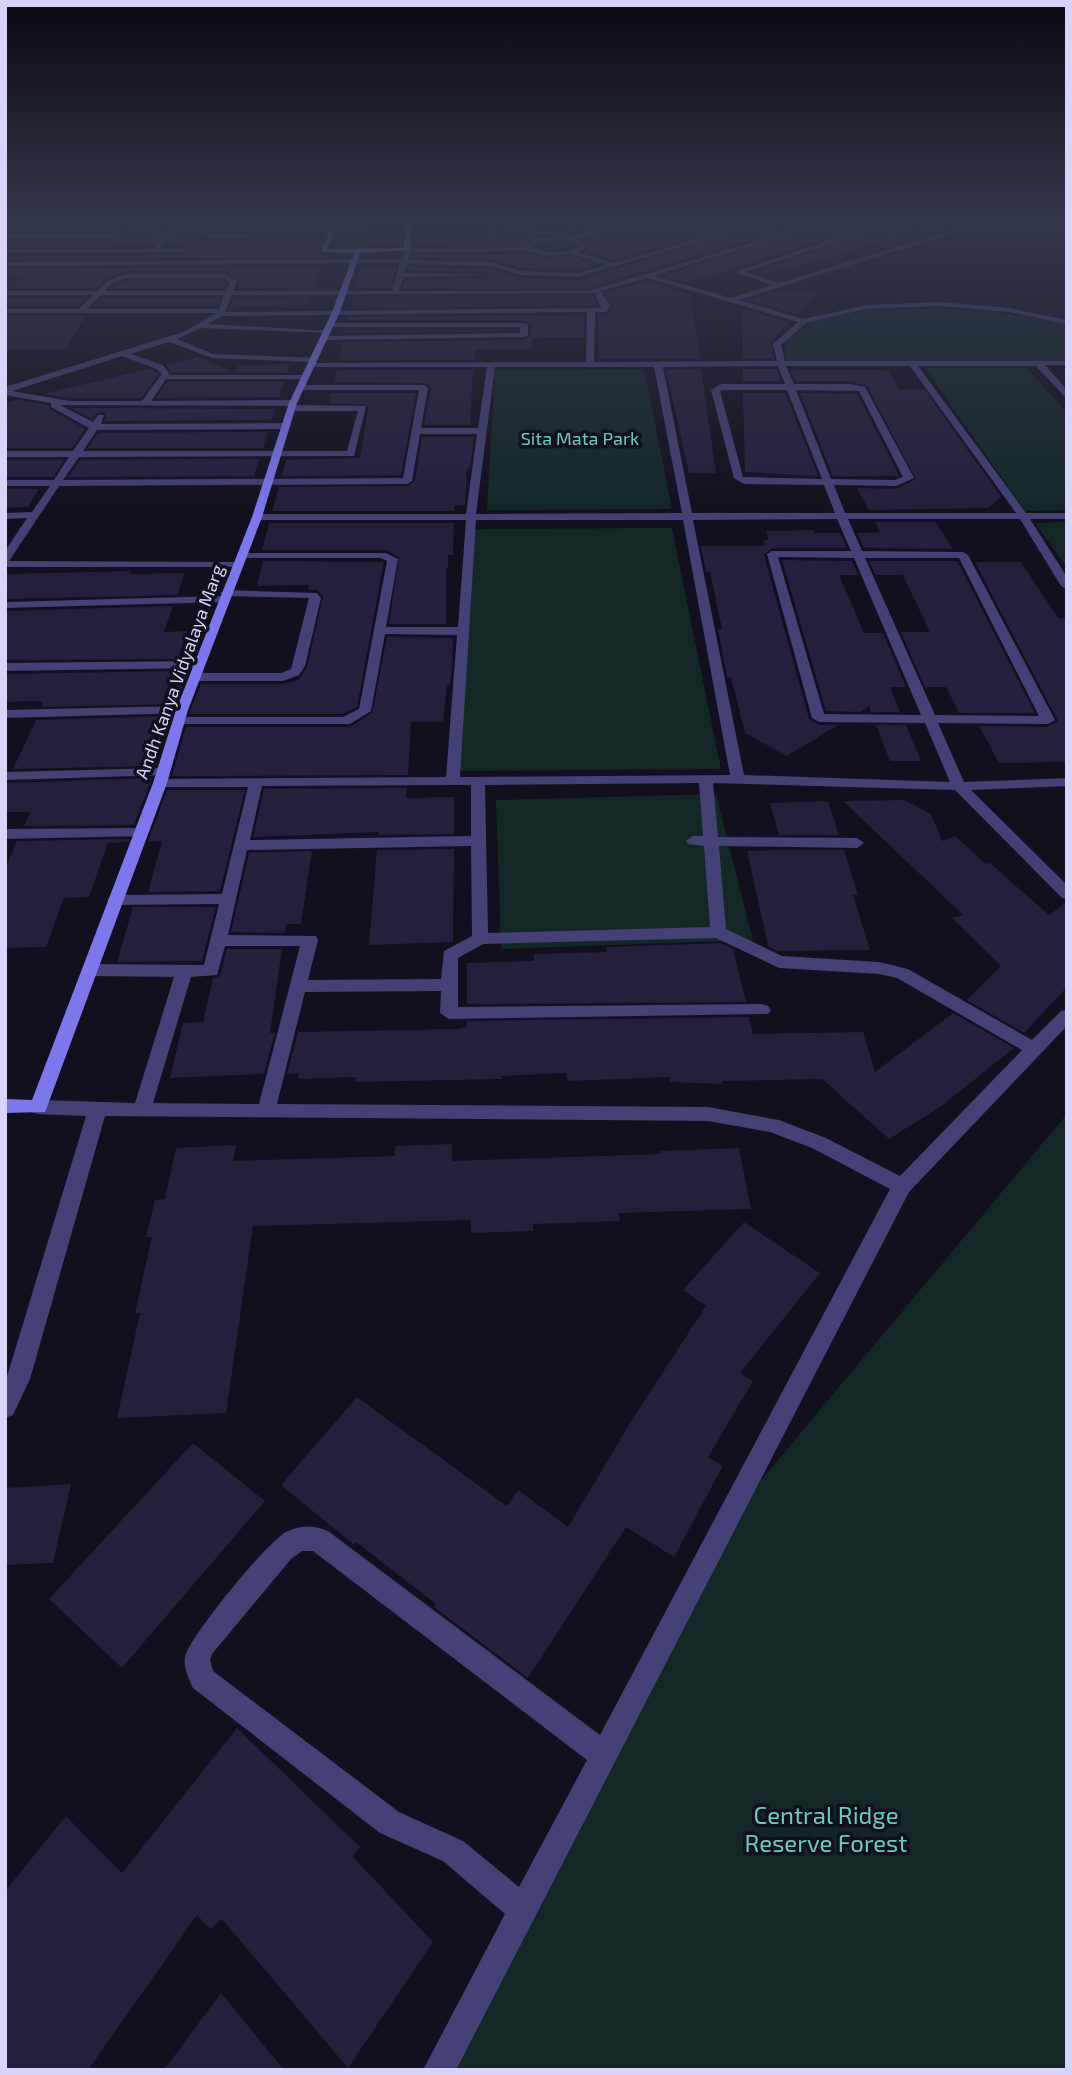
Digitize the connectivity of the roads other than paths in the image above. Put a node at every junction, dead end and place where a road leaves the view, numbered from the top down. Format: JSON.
{"nodes":[{"id":1,"x":209,"y":321,"type":"edge"},
{"id":2,"x":332,"y":321,"type":"edge"},
{"id":3,"x":410,"y":321,"type":"edge"},
{"id":4,"x":592,"y":321,"type":"edge"},
{"id":5,"x":803,"y":321,"type":"edge"},
{"id":6,"x":409,"y":325,"type":"junction"},
{"id":7,"x":202,"y":326,"type":"junction"},
{"id":8,"x":327,"y":331,"type":"junction"},
{"id":9,"x":406,"y":337,"type":"junction"},
{"id":10,"x":169,"y":339,"type":"junction"},
{"id":11,"x":403,"y":347,"type":"dead end"},
{"id":12,"x":123,"y":354,"type":"junction"},
{"id":13,"x":781,"y":363,"type":"junction"},
{"id":14,"x":912,"y":363,"type":"junction"},
{"id":15,"x":1038,"y":363,"type":"junction"},
{"id":16,"x":1067,"y":363,"type":"edge"},
{"id":17,"x":590,"y":364,"type":"junction"},
{"id":18,"x":658,"y":364,"type":"junction"},
{"id":19,"x":491,"y":365,"type":"junction"},
{"id":20,"x":307,"y":372,"type":"junction"},
{"id":21,"x":164,"y":377,"type":"junction"},
{"id":22,"x":790,"y":387,"type":"junction"},
{"id":23,"x":5,"y":391,"type":"edge"},
{"id":24,"x":1067,"y":397,"type":"edge"},
{"id":25,"x":46,"y":401,"type":"junction"},
{"id":26,"x":144,"y":404,"type":"junction"},
{"id":27,"x":109,"y":405,"type":"junction"},
{"id":28,"x":292,"y":405,"type":"junction"},
{"id":29,"x":286,"y":426,"type":"junction"},
{"id":30,"x":94,"y":428,"type":"junction"},
{"id":31,"x":416,"y":431,"type":"junction"},
{"id":32,"x":482,"y":431,"type":"junction"},
{"id":33,"x":279,"y":453,"type":"junction"},
{"id":34,"x":5,"y":454,"type":"edge"},
{"id":35,"x":78,"y":454,"type":"junction"},
{"id":36,"x":5,"y":483,"type":"edge"},
{"id":37,"x":59,"y":483,"type":"junction"},
{"id":38,"x":830,"y":483,"type":"junction"},
{"id":39,"x":268,"y":484,"type":"junction"},
{"id":40,"x":37,"y":515,"type":"junction"},
{"id":41,"x":5,"y":516,"type":"edge"},
{"id":42,"x":471,"y":516,"type":"junction"},
{"id":43,"x":687,"y":516,"type":"junction"},
{"id":44,"x":841,"y":516,"type":"junction"},
{"id":45,"x":1023,"y":516,"type":"junction"},
{"id":46,"x":1067,"y":516,"type":"edge"},
{"id":47,"x":257,"y":517,"type":"junction"},
{"id":48,"x":24,"y":533,"type":"junction"},
{"id":49,"x":5,"y":534,"type":"edge"},
{"id":50,"x":858,"y":554,"type":"junction"},
{"id":51,"x":240,"y":560,"type":"junction"},
{"id":52,"x":5,"y":562,"type":"edge"},
{"id":53,"x":1067,"y":586,"type":"edge"},
{"id":54,"x":225,"y":596,"type":"junction"},
{"id":55,"x":5,"y":605,"type":"edge"},
{"id":56,"x":380,"y":630,"type":"junction"},
{"id":57,"x":461,"y":631,"type":"junction"},
{"id":58,"x":5,"y":667,"type":"edge"},
{"id":59,"x":197,"y":671,"type":"junction"},
{"id":60,"x":5,"y":714,"type":"edge"},
{"id":61,"x":180,"y":716,"type":"junction"},
{"id":62,"x":930,"y":718,"type":"junction"},
{"id":63,"x":5,"y":776,"type":"edge"},
{"id":64,"x":162,"y":778,"type":"junction"},
{"id":65,"x":706,"y":779,"type":"junction"},
{"id":66,"x":737,"y":779,"type":"junction"},
{"id":67,"x":453,"y":781,"type":"junction"},
{"id":68,"x":478,"y":781,"type":"junction"},
{"id":69,"x":256,"y":782,"type":"junction"},
{"id":70,"x":1067,"y":782,"type":"edge"},
{"id":71,"x":959,"y":786,"type":"junction"},
{"id":72,"x":140,"y":833,"type":"junction"},
{"id":73,"x":5,"y":834,"type":"edge"},
{"id":74,"x":478,"y":841,"type":"junction"},
{"id":75,"x":693,"y":841,"type":"dead end"},
{"id":76,"x":711,"y":841,"type":"junction"},
{"id":77,"x":857,"y":843,"type":"dead end"},
{"id":78,"x":241,"y":845,"type":"junction"},
{"id":79,"x":1067,"y":894,"type":"edge"},
{"id":80,"x":228,"y":899,"type":"junction"},
{"id":81,"x":115,"y":900,"type":"junction"},
{"id":82,"x":718,"y":932,"type":"junction"},
{"id":83,"x":481,"y":939,"type":"junction"},
{"id":84,"x":218,"y":941,"type":"junction"},
{"id":85,"x":89,"y":970,"type":"junction"},
{"id":86,"x":184,"y":971,"type":"junction"},
{"id":87,"x":450,"y":985,"type":"junction"},
{"id":88,"x":298,"y":986,"type":"junction"},
{"id":89,"x":762,"y":1010,"type":"dead end"},
{"id":90,"x":1067,"y":1015,"type":"edge"},
{"id":91,"x":1034,"y":1049,"type":"junction"},
{"id":92,"x":5,"y":1107,"type":"edge"},
{"id":93,"x":38,"y":1107,"type":"junction"},
{"id":94,"x":97,"y":1110,"type":"junction"},
{"id":95,"x":142,"y":1110,"type":"junction"},
{"id":96,"x":266,"y":1111,"type":"junction"},
{"id":97,"x":902,"y":1186,"type":"junction"},
{"id":98,"x":5,"y":1407,"type":"edge"},
{"id":99,"x":603,"y":1755,"type":"junction"},
{"id":100,"x":522,"y":1909,"type":"junction"},
{"id":101,"x":439,"y":2070,"type":"edge"}],
"edges":[{"from":1,"to":7,"type":"street"},
{"from":2,"to":8,"type":"street","name":"Andh Kanya Vidyalaya Marg"},
{"from":3,"to":6,"type":"street"},
{"from":4,"to":17,"type":"street"},
{"from":5,"to":13,"type":"street"},
{"from":6,"to":8,"type":"street"},
{"from":6,"to":9,"type":"street"},
{"from":6,"to":9,"type":"street"},
{"from":7,"to":8,"type":"street"},
{"from":7,"to":10,"type":"street"},
{"from":8,"to":9,"type":"street"},
{"from":8,"to":20,"type":"street","name":"Andh Kanya Vidyalaya Marg"},
{"from":9,"to":11,"type":"street"},
{"from":10,"to":12,"type":"street"},
{"from":10,"to":20,"type":"street"},
{"from":12,"to":21,"type":"street"},
{"from":12,"to":23,"type":"street"},
{"from":13,"to":14,"type":"street"},
{"from":13,"to":18,"type":"street"},
{"from":13,"to":22,"type":"street"},
{"from":14,"to":15,"type":"street"},
{"from":14,"to":45,"type":"street"},
{"from":15,"to":16,"type":"street"},
{"from":15,"to":24,"type":"street"},
{"from":17,"to":18,"type":"street"},
{"from":17,"to":19,"type":"street"},
{"from":18,"to":43,"type":"street"},
{"from":19,"to":20,"type":"street"},
{"from":19,"to":32,"type":"street"},
{"from":20,"to":21,"type":"street"},
{"from":20,"to":28,"type":"street","name":"Andh Kanya Vidyalaya Marg"},
{"from":20,"to":31,"type":"street"},
{"from":21,"to":26,"type":"street"},
{"from":22,"to":38,"type":"street"},
{"from":22,"to":38,"type":"street"},
{"from":22,"to":38,"type":"street"},
{"from":23,"to":25,"type":"street"},
{"from":25,"to":27,"type":"street"},
{"from":25,"to":30,"type":"street"},
{"from":26,"to":27,"type":"street"},
{"from":26,"to":28,"type":"street"},
{"from":27,"to":30,"type":"street"},
{"from":28,"to":29,"type":"street","name":"Andh Kanya Vidyalaya Marg"},
{"from":28,"to":33,"type":"street"},
{"from":29,"to":30,"type":"street"},
{"from":29,"to":33,"type":"street","name":"Andh Kanya Vidyalaya Marg"},
{"from":30,"to":35,"type":"street"},
{"from":31,"to":32,"type":"street"},
{"from":31,"to":39,"type":"street"},
{"from":32,"to":42,"type":"street"},
{"from":33,"to":35,"type":"street"},
{"from":33,"to":39,"type":"street","name":"Andh Kanya Vidyalaya Marg"},
{"from":34,"to":35,"type":"street"},
{"from":35,"to":37,"type":"street"},
{"from":36,"to":37,"type":"street"},
{"from":37,"to":39,"type":"street"},
{"from":37,"to":40,"type":"street"},
{"from":38,"to":44,"type":"street"},
{"from":39,"to":47,"type":"street","name":"Andh Kanya Vidyalaya Marg"},
{"from":40,"to":41,"type":"street"},
{"from":40,"to":48,"type":"street"},
{"from":42,"to":43,"type":"street"},
{"from":42,"to":47,"type":"street"},
{"from":42,"to":57,"type":"street"},
{"from":43,"to":44,"type":"street"},
{"from":43,"to":66,"type":"street"},
{"from":44,"to":45,"type":"street"},
{"from":44,"to":50,"type":"street"},
{"from":45,"to":46,"type":"street"},
{"from":45,"to":53,"type":"street"},
{"from":47,"to":51,"type":"street","name":"Andh Kanya Vidyalaya Marg"},
{"from":48,"to":49,"type":"street"},
{"from":48,"to":52,"type":"street"},
{"from":50,"to":62,"type":"street"},
{"from":50,"to":62,"type":"street"},
{"from":50,"to":62,"type":"street"},
{"from":51,"to":52,"type":"street"},
{"from":51,"to":54,"type":"street","name":"Andh Kanya Vidyalaya Marg"},
{"from":51,"to":56,"type":"street"},
{"from":54,"to":55,"type":"street"},
{"from":54,"to":59,"type":"street","name":"Andh Kanya Vidyalaya Marg"},
{"from":54,"to":59,"type":"street"},
{"from":56,"to":57,"type":"street"},
{"from":56,"to":61,"type":"street"},
{"from":57,"to":67,"type":"street"},
{"from":58,"to":59,"type":"street"},
{"from":59,"to":61,"type":"street","name":"Andh Kanya Vidyalaya Marg"},
{"from":60,"to":61,"type":"street"},
{"from":61,"to":64,"type":"street","name":"Andh Kanya Vidyalaya Marg"},
{"from":62,"to":71,"type":"street"},
{"from":63,"to":64,"type":"street"},
{"from":64,"to":69,"type":"street"},
{"from":64,"to":72,"type":"street","name":"Andh Kanya Vidyalaya Marg"},
{"from":65,"to":66,"type":"street"},
{"from":65,"to":68,"type":"street"},
{"from":65,"to":76,"type":"street"},
{"from":66,"to":71,"type":"street"},
{"from":67,"to":68,"type":"street"},
{"from":67,"to":69,"type":"street"},
{"from":68,"to":74,"type":"street"},
{"from":69,"to":78,"type":"street"},
{"from":70,"to":71,"type":"street"},
{"from":71,"to":79,"type":"street"},
{"from":72,"to":73,"type":"street"},
{"from":72,"to":81,"type":"street","name":"Andh Kanya Vidyalaya Marg"},
{"from":74,"to":78,"type":"street"},
{"from":74,"to":83,"type":"street"},
{"from":75,"to":76,"type":"street"},
{"from":76,"to":77,"type":"street"},
{"from":76,"to":82,"type":"street"},
{"from":78,"to":80,"type":"street"},
{"from":80,"to":81,"type":"street"},
{"from":80,"to":84,"type":"street"},
{"from":81,"to":85,"type":"street","name":"Andh Kanya Vidyalaya Marg"},
{"from":82,"to":83,"type":"street"},
{"from":82,"to":91,"type":"street"},
{"from":83,"to":87,"type":"street"},
{"from":84,"to":86,"type":"street"},
{"from":84,"to":88,"type":"street"},
{"from":85,"to":86,"type":"street"},
{"from":85,"to":93,"type":"street","name":"Andh Kanya Vidyalaya Marg"},
{"from":86,"to":95,"type":"street"},
{"from":87,"to":88,"type":"street"},
{"from":87,"to":89,"type":"street"},
{"from":88,"to":96,"type":"street"},
{"from":90,"to":91,"type":"street"},
{"from":91,"to":97,"type":"street"},
{"from":92,"to":93,"type":"street"},
{"from":93,"to":94,"type":"street"},
{"from":94,"to":95,"type":"street"},
{"from":94,"to":98,"type":"street"},
{"from":95,"to":96,"type":"street"},
{"from":96,"to":97,"type":"street"},
{"from":97,"to":99,"type":"street"},
{"from":99,"to":100,"type":"street"},
{"from":99,"to":100,"type":"street"},
{"from":100,"to":101,"type":"street"}]}
